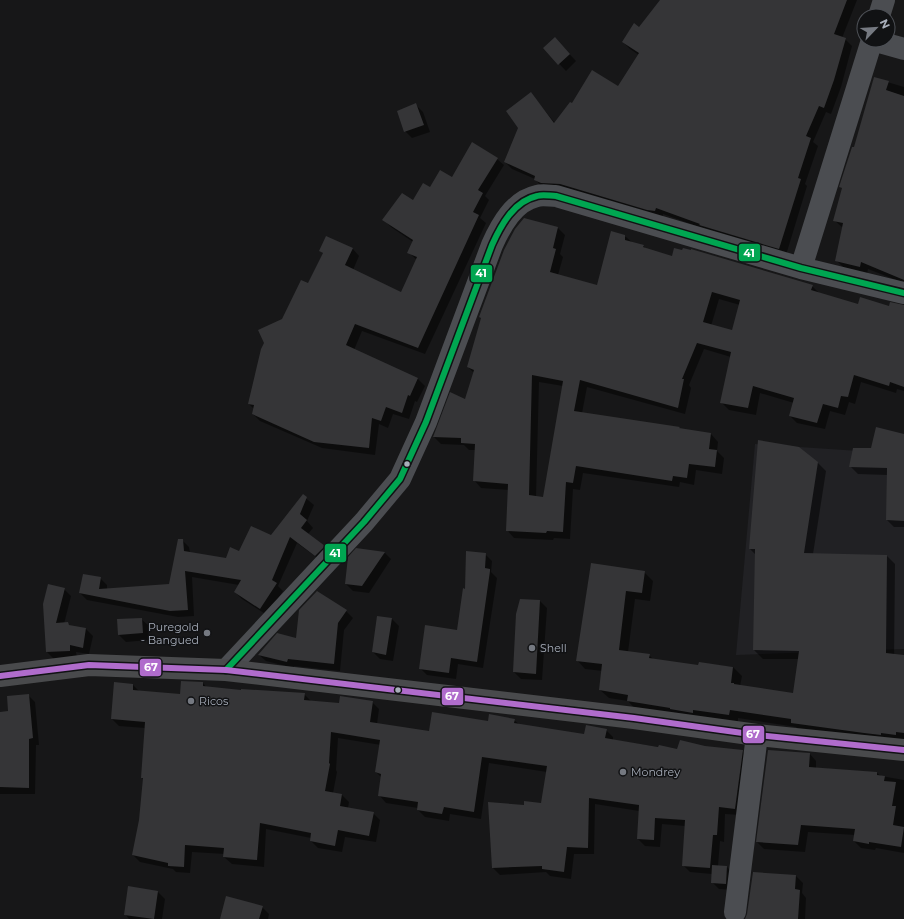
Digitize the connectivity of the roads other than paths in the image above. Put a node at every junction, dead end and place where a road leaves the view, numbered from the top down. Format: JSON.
{"nodes":[{"id":1,"x":870,"y":48,"type":"edge"},
{"id":2,"x":801,"y":268,"type":"junction"},
{"id":3,"x":904,"y":293,"type":"edge"},
{"id":4,"x":226,"y":670,"type":"junction"},
{"id":5,"x":0,"y":676,"type":"edge"},
{"id":6,"x":757,"y":735,"type":"junction"},
{"id":7,"x":904,"y":750,"type":"edge"},
{"id":8,"x":735,"y":912,"type":"dead end"}],
"edges":[{"from":1,"to":2,"type":"street"},
{"from":2,"to":3,"type":"street"},
{"from":2,"to":4,"type":"street"},
{"from":4,"to":5,"type":"main road"},
{"from":4,"to":6,"type":"main road"},
{"from":6,"to":7,"type":"main road"},
{"from":6,"to":8,"type":"street"}]}
